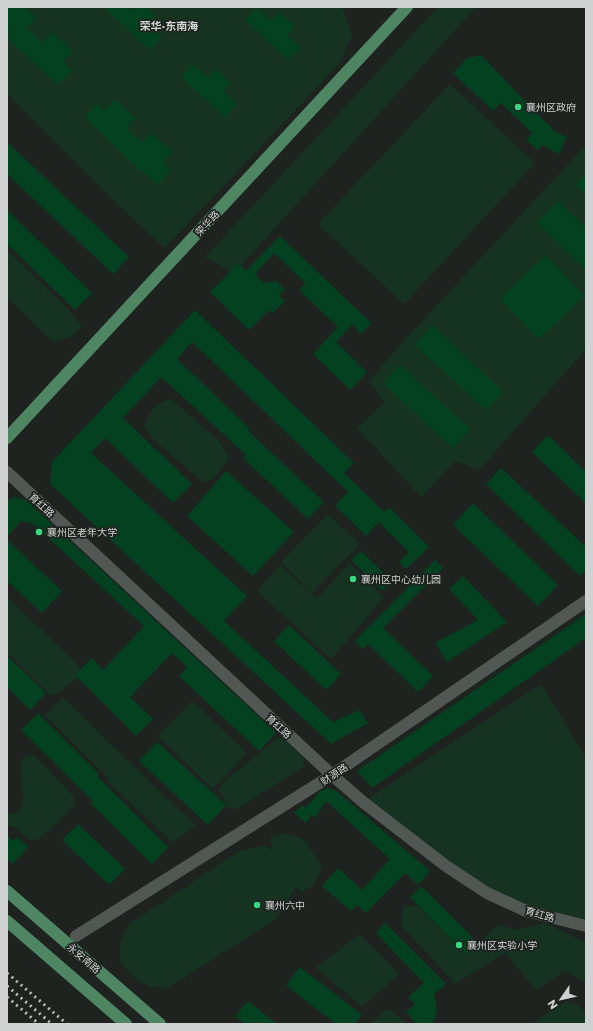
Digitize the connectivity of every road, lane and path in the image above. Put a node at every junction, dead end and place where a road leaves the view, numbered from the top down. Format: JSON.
{"nodes":[{"id":1,"x":407,"y":7,"type":"edge"},
{"id":2,"x":7,"y":438,"type":"edge"},
{"id":3,"x":7,"y":472,"type":"edge"},
{"id":4,"x":586,"y":601,"type":"edge"},
{"id":5,"x":332,"y":775,"type":"junction"},
{"id":6,"x":7,"y":891,"type":"edge"},
{"id":7,"x":7,"y":920,"type":"edge"},
{"id":8,"x":586,"y":926,"type":"edge"},
{"id":9,"x":76,"y":936,"type":"dead end"},
{"id":10,"x":126,"y":1024,"type":"edge"},
{"id":11,"x":160,"y":1024,"type":"edge"}],
"edges":[{"from":1,"to":2,"type":"main road","name":"荣华路"},
{"from":3,"to":5,"type":"street","name":"育红路"},
{"from":4,"to":5,"type":"street","name":"财源路"},
{"from":5,"to":8,"type":"street","name":"育红路"},
{"from":5,"to":9,"type":"street","name":"财源路"},
{"from":6,"to":11,"type":"main road","name":"永安南路"},
{"from":7,"to":10,"type":"main road"}]}
